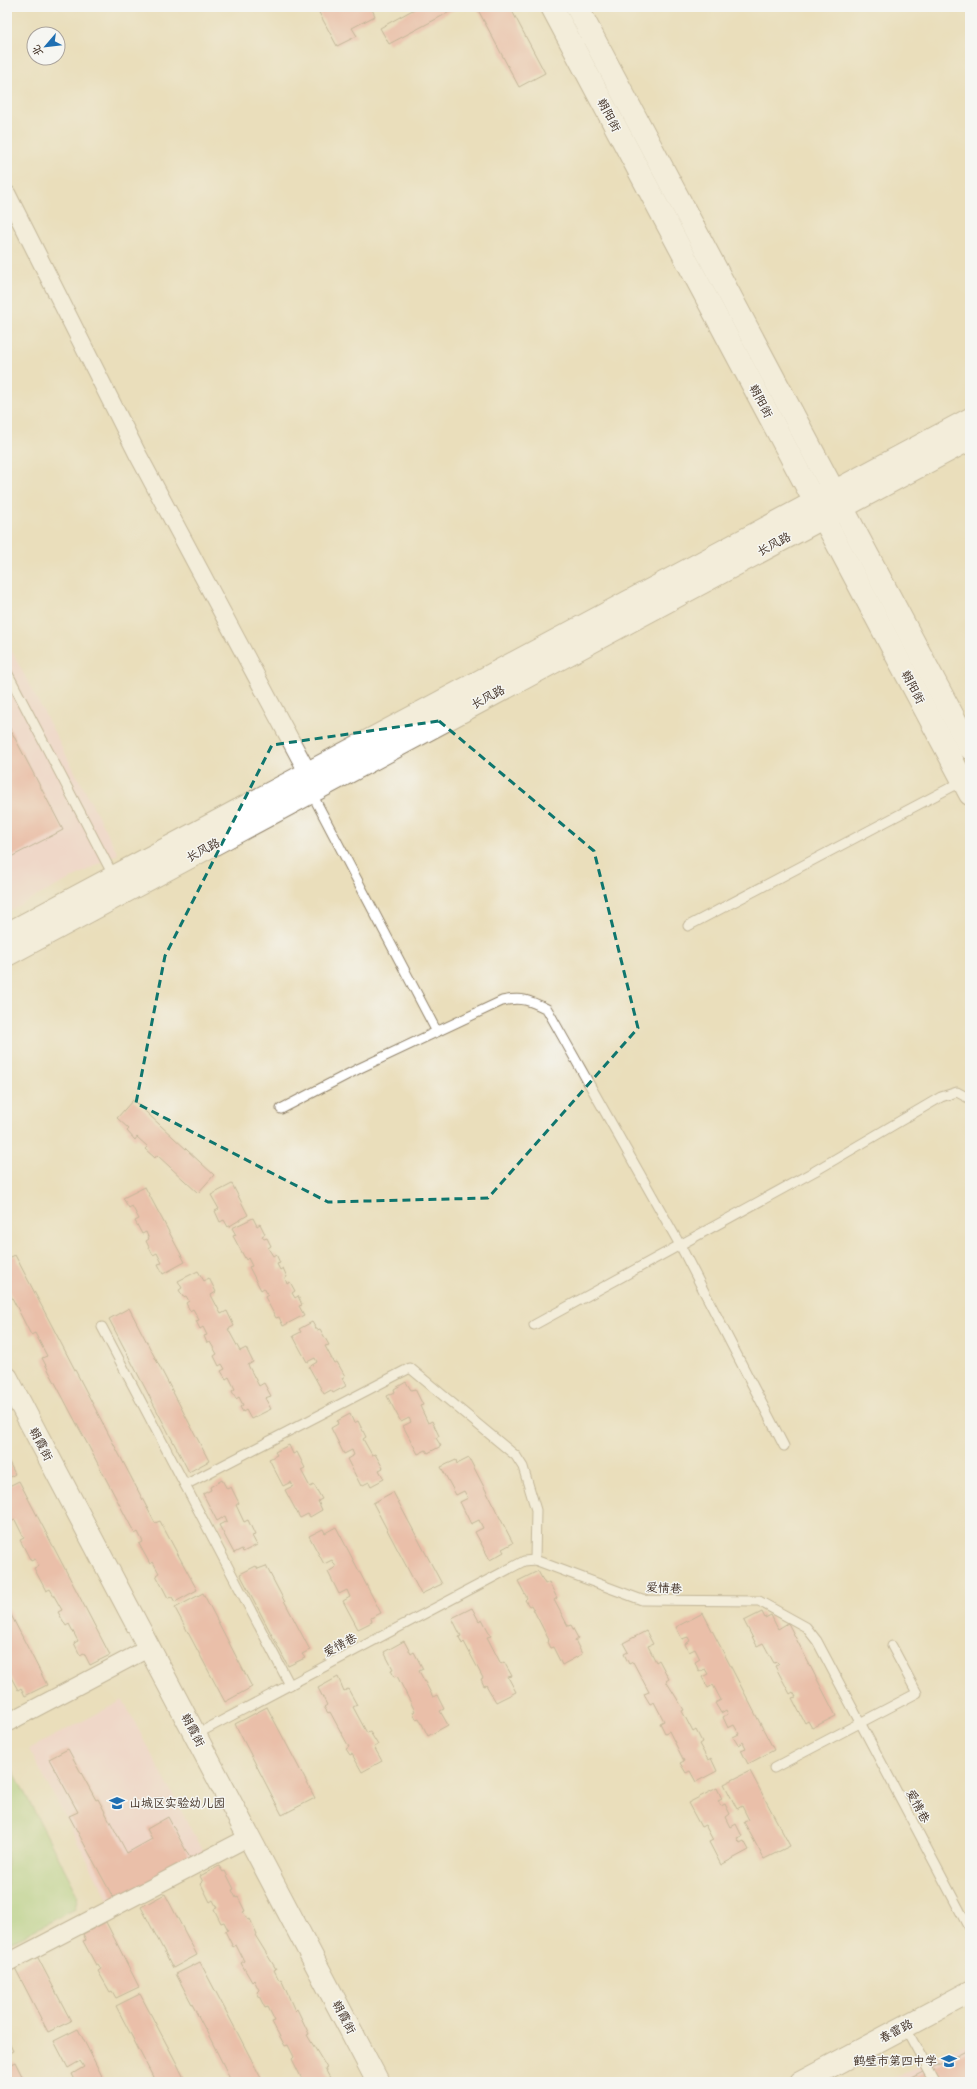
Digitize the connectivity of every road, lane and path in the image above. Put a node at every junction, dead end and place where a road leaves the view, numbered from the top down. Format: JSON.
{"nodes":[{"id":1,"x":552,"y":7,"type":"edge"},
{"id":2,"x":577,"y":7,"type":"edge"},
{"id":3,"x":7,"y":194,"type":"edge"},
{"id":4,"x":970,"y":419,"type":"edge"},
{"id":5,"x":970,"y":439,"type":"edge"},
{"id":6,"x":838,"y":499,"type":"junction"},
{"id":7,"x":819,"y":510,"type":"junction"},
{"id":8,"x":7,"y":672,"type":"edge"},
{"id":9,"x":970,"y":748,"type":"edge"},
{"id":10,"x":310,"y":782,"type":"junction"},
{"id":11,"x":966,"y":788,"type":"edge"},
{"id":12,"x":114,"y":877,"type":"junction"},
{"id":13,"x":688,"y":926,"type":"dead end"},
{"id":14,"x":7,"y":934,"type":"edge"},
{"id":15,"x":7,"y":955,"type":"edge"},
{"id":16,"x":437,"y":1032,"type":"junction"},
{"id":17,"x":970,"y":1099,"type":"edge"},
{"id":18,"x":281,"y":1109,"type":"dead end"},
{"id":19,"x":680,"y":1245,"type":"junction"},
{"id":20,"x":534,"y":1325,"type":"dead end"},
{"id":21,"x":102,"y":1327,"type":"dead end"},
{"id":22,"x":7,"y":1378,"type":"edge"},
{"id":23,"x":784,"y":1446,"type":"dead end"},
{"id":24,"x":185,"y":1485,"type":"junction"},
{"id":25,"x":535,"y":1560,"type":"junction"},
{"id":26,"x":892,"y":1646,"type":"dead end"},
{"id":27,"x":149,"y":1648,"type":"junction"},
{"id":28,"x":290,"y":1685,"type":"junction"},
{"id":29,"x":7,"y":1723,"type":"edge"},
{"id":30,"x":860,"y":1723,"type":"junction"},
{"id":31,"x":195,"y":1735,"type":"junction"},
{"id":32,"x":774,"y":1768,"type":"dead end"},
{"id":33,"x":249,"y":1836,"type":"junction"},
{"id":34,"x":970,"y":1930,"type":"edge"},
{"id":35,"x":7,"y":1964,"type":"edge"},
{"id":36,"x":970,"y":1992,"type":"edge"},
{"id":37,"x":905,"y":2027,"type":"junction"},
{"id":38,"x":378,"y":2082,"type":"edge"},
{"id":39,"x":801,"y":2082,"type":"edge"},
{"id":40,"x":934,"y":2082,"type":"edge"}],
"edges":[{"from":1,"to":7,"type":"main road","name":"朝阳街"},
{"from":2,"to":6,"type":"main road","name":"朝阳街"},
{"from":3,"to":10,"type":"street"},
{"from":4,"to":6,"type":"main road","name":"长风路"},
{"from":5,"to":6,"type":"main road","name":"长风路"},
{"from":6,"to":7,"type":"main road","name":"长风路"},
{"from":6,"to":9,"type":"main road","name":"朝阳街"},
{"from":7,"to":10,"type":"main road","name":"长风路"},
{"from":7,"to":11,"type":"main road","name":"朝阳街"},
{"from":8,"to":12,"type":"lane"},
{"from":10,"to":12,"type":"main road","name":"长风路"},
{"from":10,"to":15,"type":"main road","name":"长风路"},
{"from":10,"to":16,"type":"lane"},
{"from":11,"to":13,"type":"lane"},
{"from":12,"to":14,"type":"main road","name":"长风路"},
{"from":16,"to":18,"type":"lane"},
{"from":16,"to":19,"type":"lane"},
{"from":17,"to":19,"type":"lane"},
{"from":19,"to":20,"type":"lane"},
{"from":19,"to":23,"type":"lane"},
{"from":21,"to":24,"type":"lane"},
{"from":22,"to":27,"type":"main road","name":"朝霞街"},
{"from":24,"to":25,"type":"lane"},
{"from":24,"to":28,"type":"lane"},
{"from":25,"to":28,"type":"lane","name":"爱情巷"},
{"from":25,"to":30,"type":"lane","name":"爱情巷"},
{"from":26,"to":30,"type":"lane"},
{"from":27,"to":29,"type":"street"},
{"from":27,"to":31,"type":"main road","name":"朝霞街"},
{"from":28,"to":31,"type":"lane","name":"爱情巷"},
{"from":30,"to":32,"type":"lane"},
{"from":30,"to":34,"type":"lane","name":"爱情巷"},
{"from":31,"to":33,"type":"main road","name":"朝霞街"},
{"from":33,"to":35,"type":"street"},
{"from":33,"to":38,"type":"main road","name":"朝霞街"},
{"from":36,"to":37,"type":"main road","name":"春雷路"},
{"from":37,"to":39,"type":"main road","name":"春雷路"},
{"from":37,"to":40,"type":"lane"}]}
